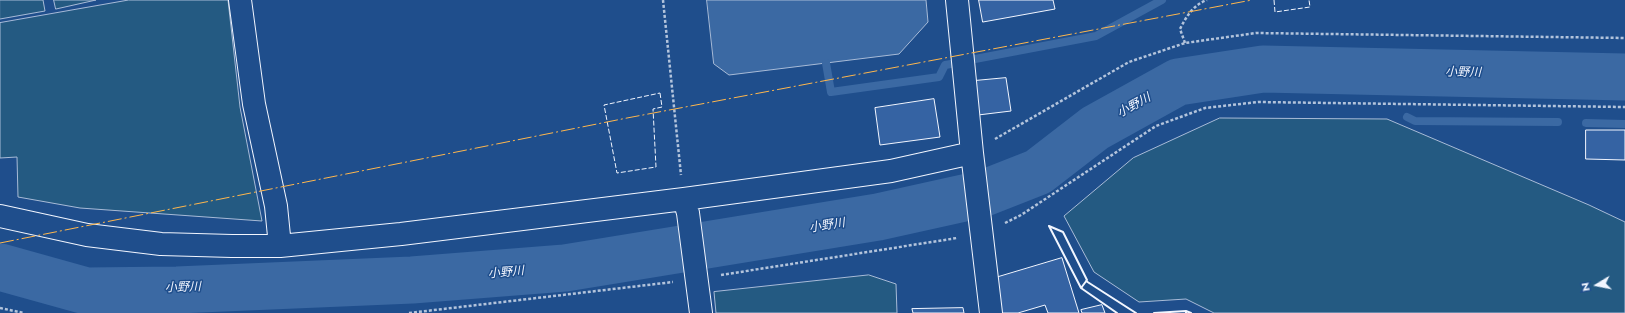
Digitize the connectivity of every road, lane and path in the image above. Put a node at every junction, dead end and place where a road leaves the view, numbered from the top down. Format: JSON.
{"nodes":[{"id":1,"x":240,"y":0,"type":"edge"},
{"id":2,"x":663,"y":0,"type":"edge"},
{"id":3,"x":957,"y":0,"type":"edge"},
{"id":4,"x":1207,"y":0,"type":"edge"},
{"id":5,"x":1625,"y":38,"type":"edge"},
{"id":6,"x":1185,"y":43,"type":"junction"},
{"id":7,"x":1625,"y":107,"type":"edge"},
{"id":8,"x":973,"y":161,"type":"junction"},
{"id":9,"x":686,"y":206,"type":"junction"},
{"id":10,"x":0,"y":216,"type":"edge"},
{"id":11,"x":981,"y":230,"type":"junction"},
{"id":12,"x":280,"y":246,"type":"junction"},
{"id":13,"x":696,"y":279,"type":"junction"},
{"id":14,"x":0,"y":308,"type":"edge"},
{"id":15,"x":24,"y":313,"type":"edge"},
{"id":16,"x":409,"y":313,"type":"edge"},
{"id":17,"x":701,"y":313,"type":"edge"},
{"id":18,"x":991,"y":313,"type":"edge"}],
"edges":[{"from":1,"to":12,"type":"street"},
{"from":2,"to":9,"type":"path"},
{"from":3,"to":8,"type":"street"},
{"from":4,"to":6,"type":"path"},
{"from":5,"to":6,"type":"path"},
{"from":6,"to":8,"type":"path"},
{"from":7,"to":11,"type":"path"},
{"from":8,"to":9,"type":"street"},
{"from":8,"to":11,"type":"street"},
{"from":9,"to":12,"type":"street"},
{"from":9,"to":13,"type":"street"},
{"from":10,"to":12,"type":"street"},
{"from":11,"to":13,"type":"path"},
{"from":11,"to":18,"type":"street"},
{"from":13,"to":16,"type":"path"},
{"from":13,"to":17,"type":"street"},
{"from":14,"to":15,"type":"path"}]}
